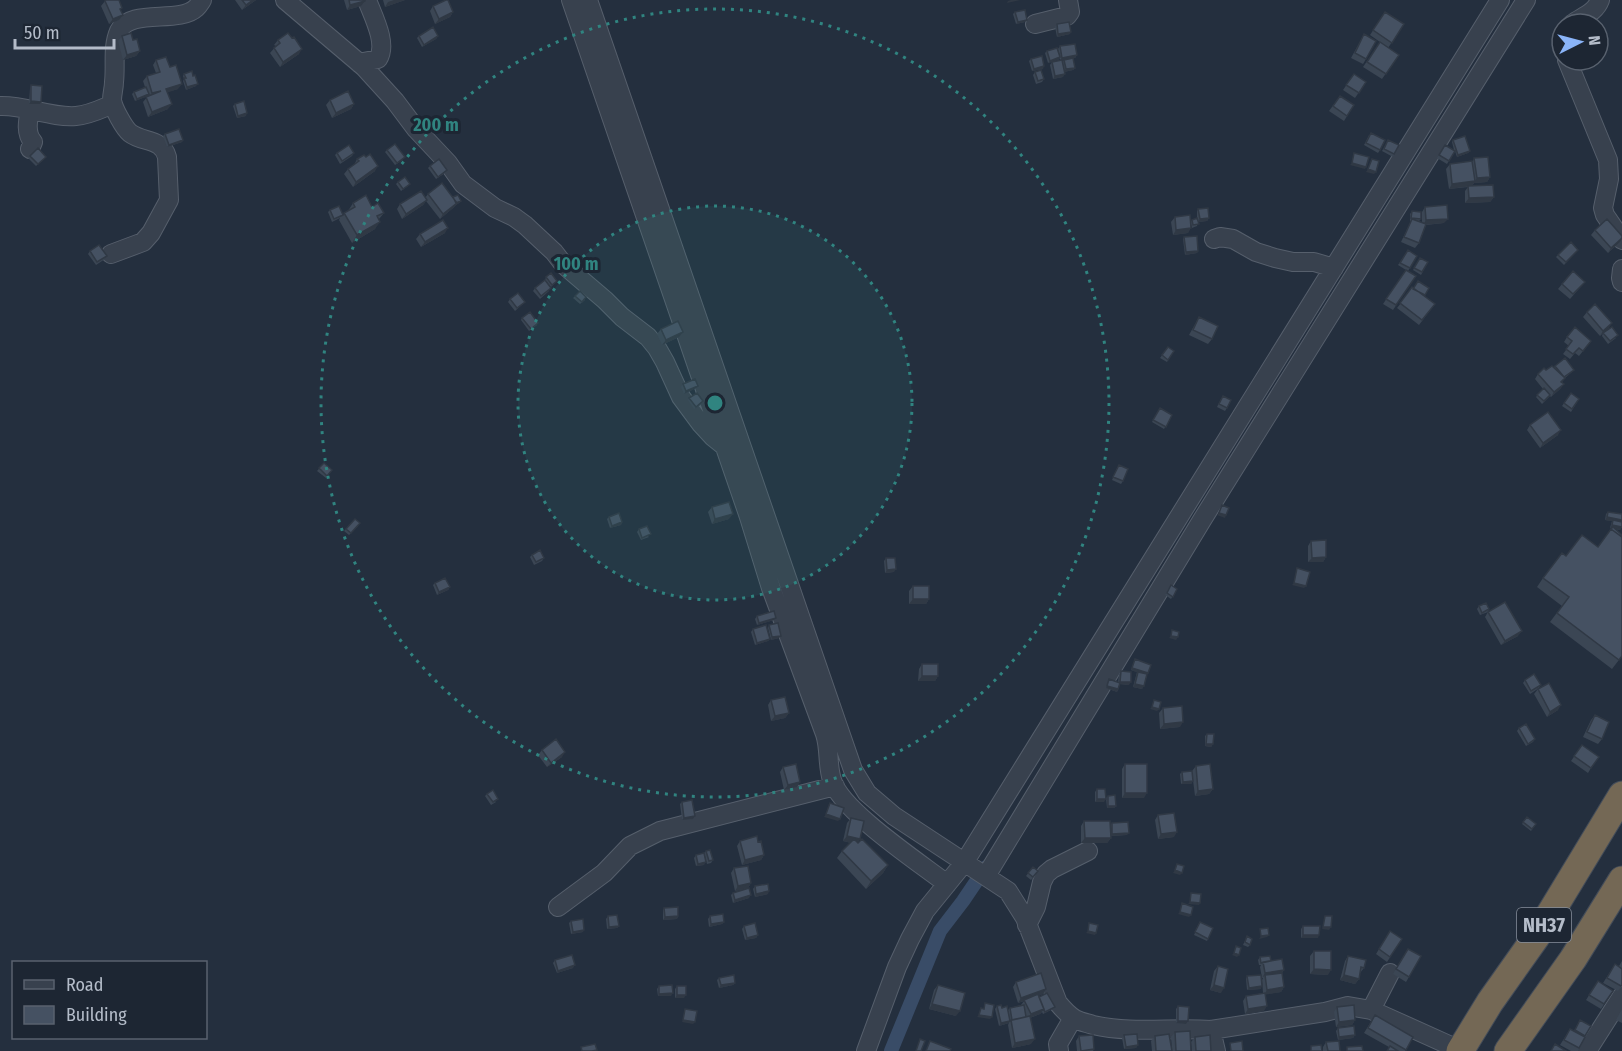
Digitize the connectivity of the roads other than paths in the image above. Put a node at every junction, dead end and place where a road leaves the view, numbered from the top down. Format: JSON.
{"nodes":[{"id":1,"x":202,"y":0,"type":"edge"},
{"id":2,"x":285,"y":0,"type":"edge"},
{"id":3,"x":367,"y":0,"type":"edge"},
{"id":4,"x":571,"y":0,"type":"edge"},
{"id":5,"x":588,"y":0,"type":"edge"},
{"id":6,"x":1068,"y":0,"type":"edge"},
{"id":7,"x":1500,"y":0,"type":"edge"},
{"id":8,"x":1526,"y":0,"type":"edge"},
{"id":9,"x":1600,"y":0,"type":"edge"},
{"id":10,"x":1591,"y":12,"type":"edge"},
{"id":11,"x":1035,"y":24,"type":"dead end"},
{"id":12,"x":359,"y":63,"type":"junction"},
{"id":13,"x":1573,"y":72,"type":"edge"},
{"id":14,"x":113,"y":104,"type":"junction"},
{"id":15,"x":0,"y":106,"type":"edge"},
{"id":16,"x":30,"y":110,"type":"junction"},
{"id":17,"x":30,"y":149,"type":"dead end"},
{"id":18,"x":1214,"y":239,"type":"dead end"},
{"id":19,"x":1622,"y":240,"type":"edge"},
{"id":20,"x":111,"y":254,"type":"dead end"},
{"id":21,"x":1334,"y":268,"type":"junction"},
{"id":22,"x":1622,"y":269,"type":"edge"},
{"id":23,"x":1622,"y":282,"type":"edge"},
{"id":24,"x":723,"y":445,"type":"junction"},
{"id":25,"x":835,"y":786,"type":"junction"},
{"id":26,"x":1622,"y":795,"type":"edge"},
{"id":27,"x":1088,"y":851,"type":"dead end"},
{"id":28,"x":974,"y":869,"type":"junction"},
{"id":29,"x":1622,"y":880,"type":"edge"},
{"id":30,"x":947,"y":884,"type":"junction"},
{"id":31,"x":558,"y":907,"type":"dead end"},
{"id":32,"x":1027,"y":925,"type":"junction"},
{"id":33,"x":1390,"y":973,"type":"dead end"},
{"id":34,"x":1622,"y":996,"type":"edge"},
{"id":35,"x":1371,"y":1010,"type":"junction"},
{"id":36,"x":1073,"y":1018,"type":"junction"},
{"id":37,"x":1211,"y":1030,"type":"junction"},
{"id":38,"x":866,"y":1051,"type":"edge"},
{"id":39,"x":1059,"y":1051,"type":"edge"},
{"id":40,"x":1216,"y":1051,"type":"edge"},
{"id":41,"x":1460,"y":1051,"type":"edge"},
{"id":42,"x":1508,"y":1051,"type":"edge"},
{"id":43,"x":1587,"y":1051,"type":"edge"}],
"edges":[{"from":1,"to":14,"type":"street"},
{"from":2,"to":12,"type":"street"},
{"from":3,"to":12,"type":"street"},
{"from":4,"to":24,"type":"street"},
{"from":5,"to":28,"type":"street"},
{"from":6,"to":11,"type":"street"},
{"from":7,"to":21,"type":"street"},
{"from":8,"to":28,"type":"street"},
{"from":9,"to":10,"type":"street"},
{"from":12,"to":24,"type":"street"},
{"from":13,"to":19,"type":"street"},
{"from":14,"to":16,"type":"street"},
{"from":14,"to":20,"type":"street"},
{"from":15,"to":16,"type":"street"},
{"from":16,"to":17,"type":"street"},
{"from":18,"to":21,"type":"street"},
{"from":21,"to":28,"type":"street"},
{"from":22,"to":23,"type":"street"},
{"from":24,"to":25,"type":"street"},
{"from":25,"to":30,"type":"street"},
{"from":25,"to":31,"type":"street"},
{"from":26,"to":41,"type":"highway","number":"NH37"},
{"from":27,"to":32,"type":"street"},
{"from":28,"to":30,"type":"street"},
{"from":28,"to":32,"type":"street"},
{"from":29,"to":42,"type":"highway","number":"NH37"},
{"from":30,"to":38,"type":"street"},
{"from":32,"to":36,"type":"street"},
{"from":33,"to":35,"type":"street"},
{"from":34,"to":43,"type":"street"},
{"from":35,"to":37,"type":"street"},
{"from":35,"to":41,"type":"street"},
{"from":36,"to":37,"type":"street"},
{"from":36,"to":39,"type":"street"},
{"from":37,"to":40,"type":"street"}]}
